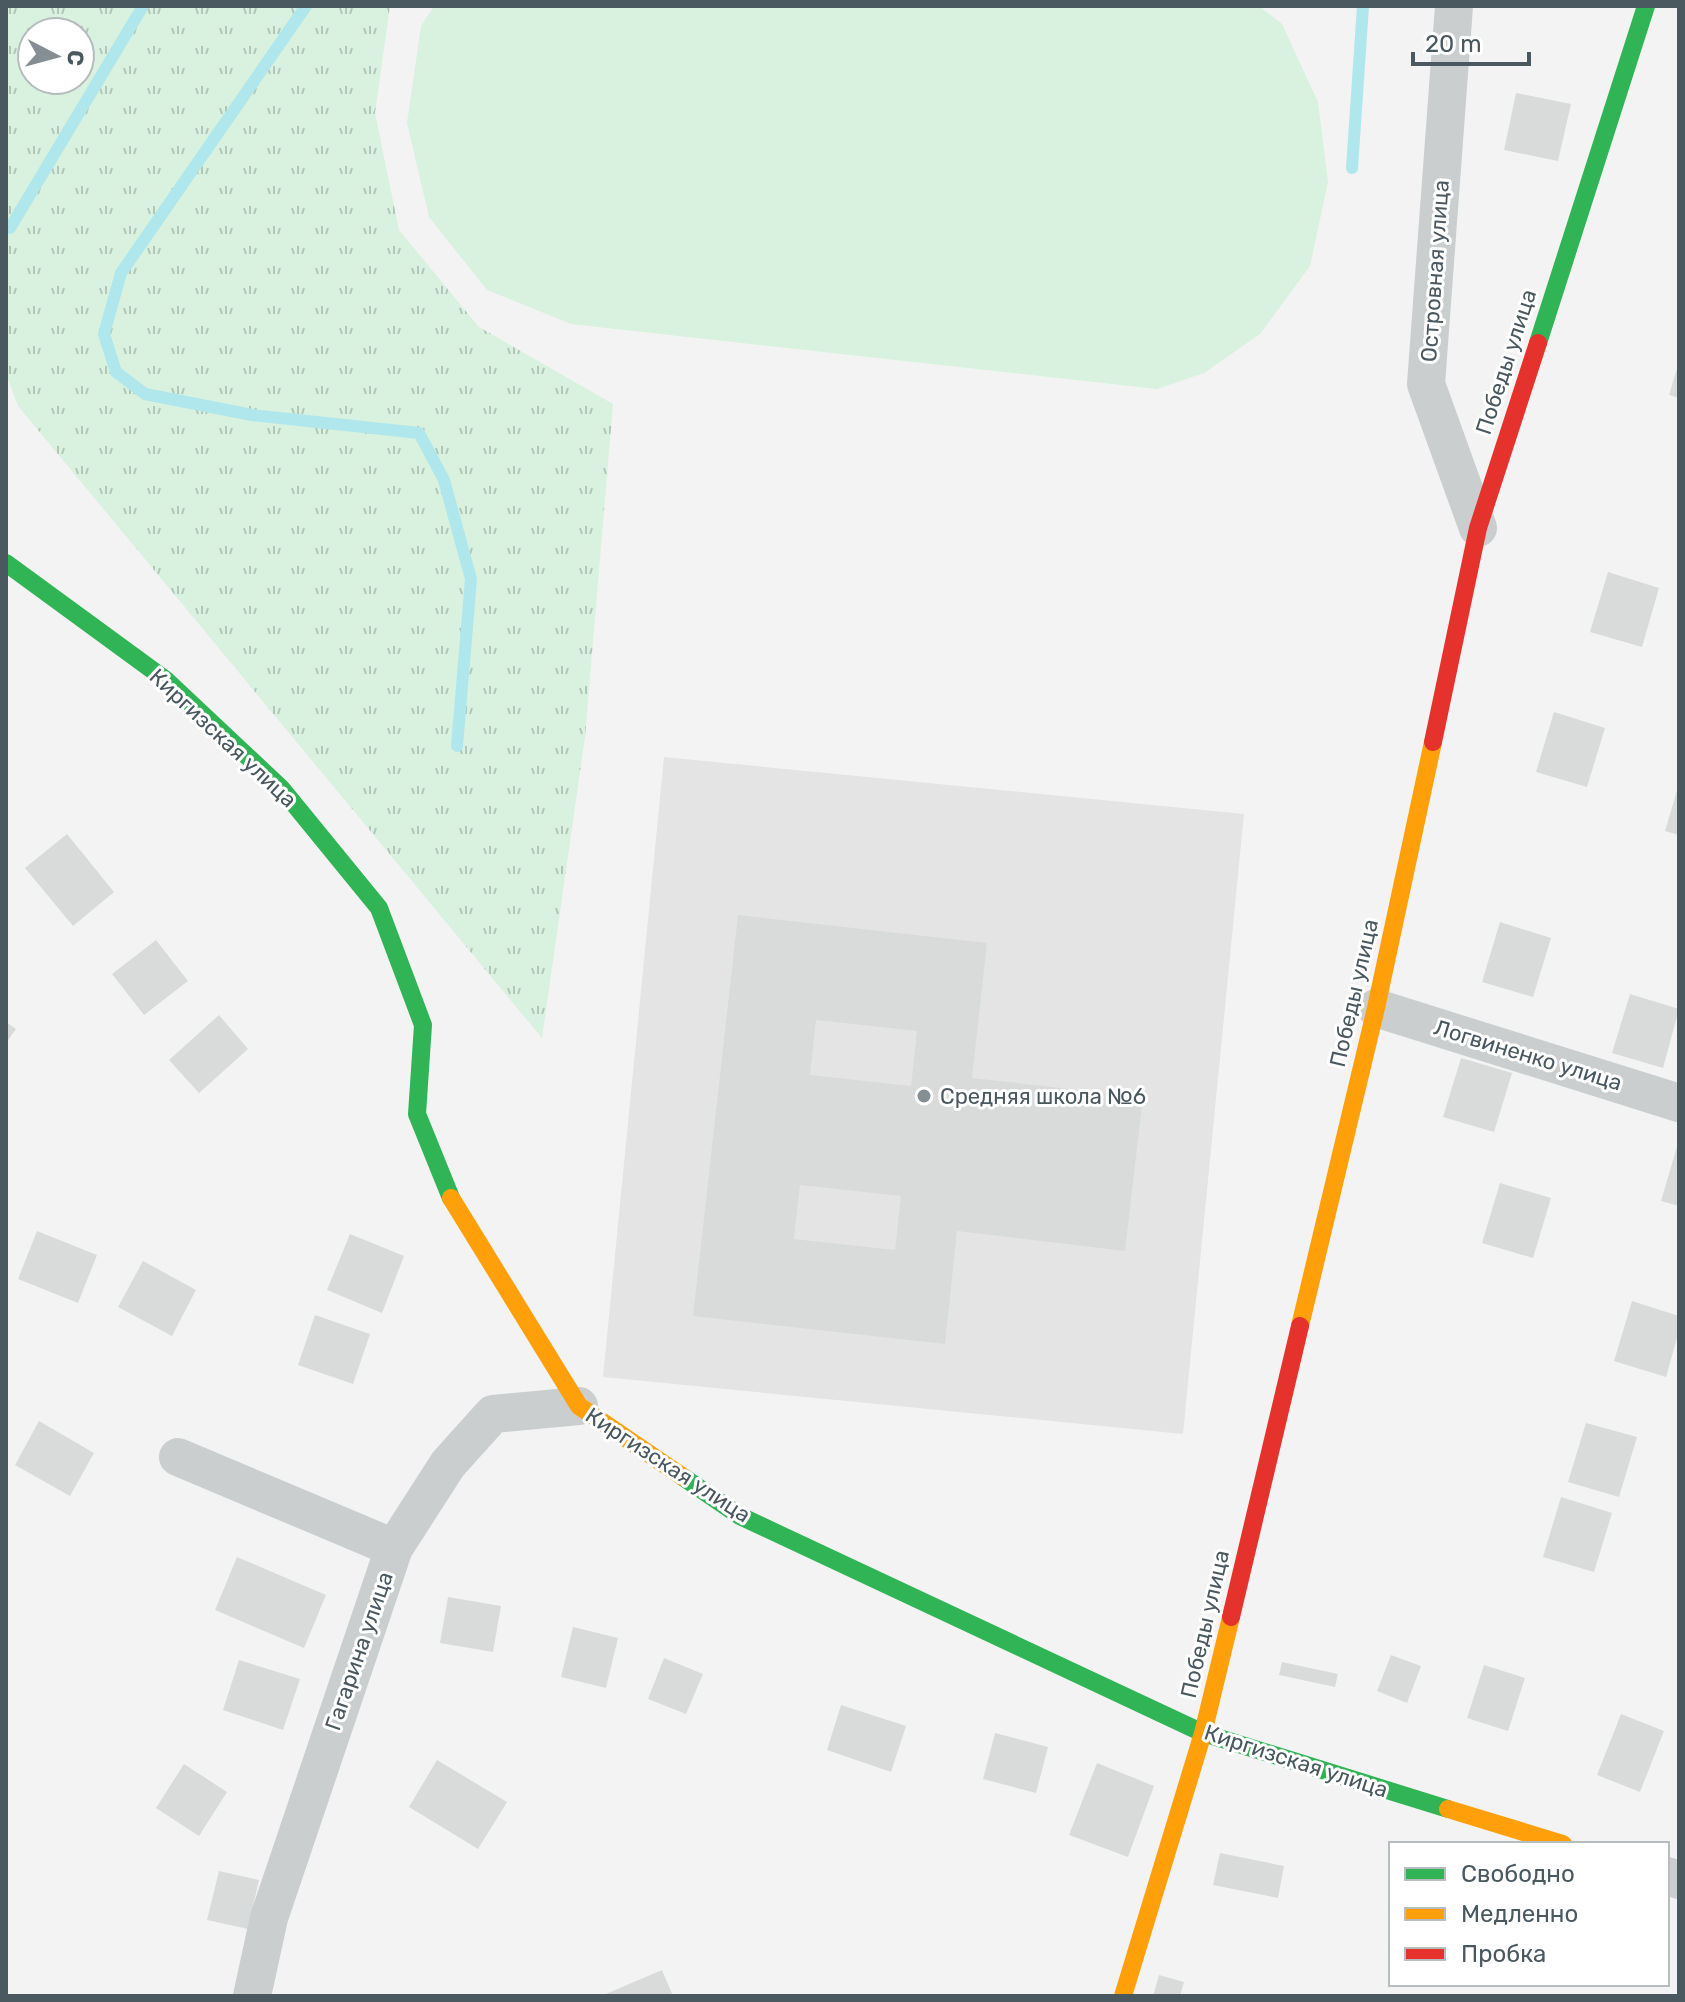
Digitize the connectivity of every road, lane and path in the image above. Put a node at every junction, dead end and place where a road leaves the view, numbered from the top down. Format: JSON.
{"nodes":[{"id":1,"x":1454,"y":6,"type":"edge"},
{"id":2,"x":1646,"y":6,"type":"edge"},
{"id":3,"x":1478,"y":528,"type":"junction"},
{"id":4,"x":6,"y":563,"type":"edge"},
{"id":5,"x":1376,"y":1008,"type":"junction"},
{"id":6,"x":1679,"y":1103,"type":"edge"},
{"id":7,"x":579,"y":1406,"type":"junction"},
{"id":8,"x":178,"y":1457,"type":"dead end"},
{"id":9,"x":394,"y":1548,"type":"junction"},
{"id":10,"x":1203,"y":1733,"type":"junction"},
{"id":11,"x":1557,"y":1842,"type":"edge"},
{"id":12,"x":252,"y":1996,"type":"edge"},
{"id":13,"x":1123,"y":1996,"type":"edge"}],
"edges":[{"from":1,"to":3,"type":"street","name":"Островная улица"},
{"from":2,"to":3,"type":"street","name":"Победы улица"},
{"from":3,"to":5,"type":"street","name":"Победы улица"},
{"from":4,"to":7,"type":"street","name":"Киргизская улица"},
{"from":5,"to":6,"type":"street","name":"Логвиненко улица"},
{"from":5,"to":10,"type":"street","name":"Победы улица"},
{"from":7,"to":9,"type":"street","name":"Гагарина улица"},
{"from":7,"to":10,"type":"street","name":"Киргизская улица"},
{"from":8,"to":9,"type":"street"},
{"from":9,"to":12,"type":"street","name":"Гагарина улица"},
{"from":10,"to":11,"type":"street","name":"Киргизская улица"},
{"from":10,"to":13,"type":"street","name":"Победы улица"}]}
